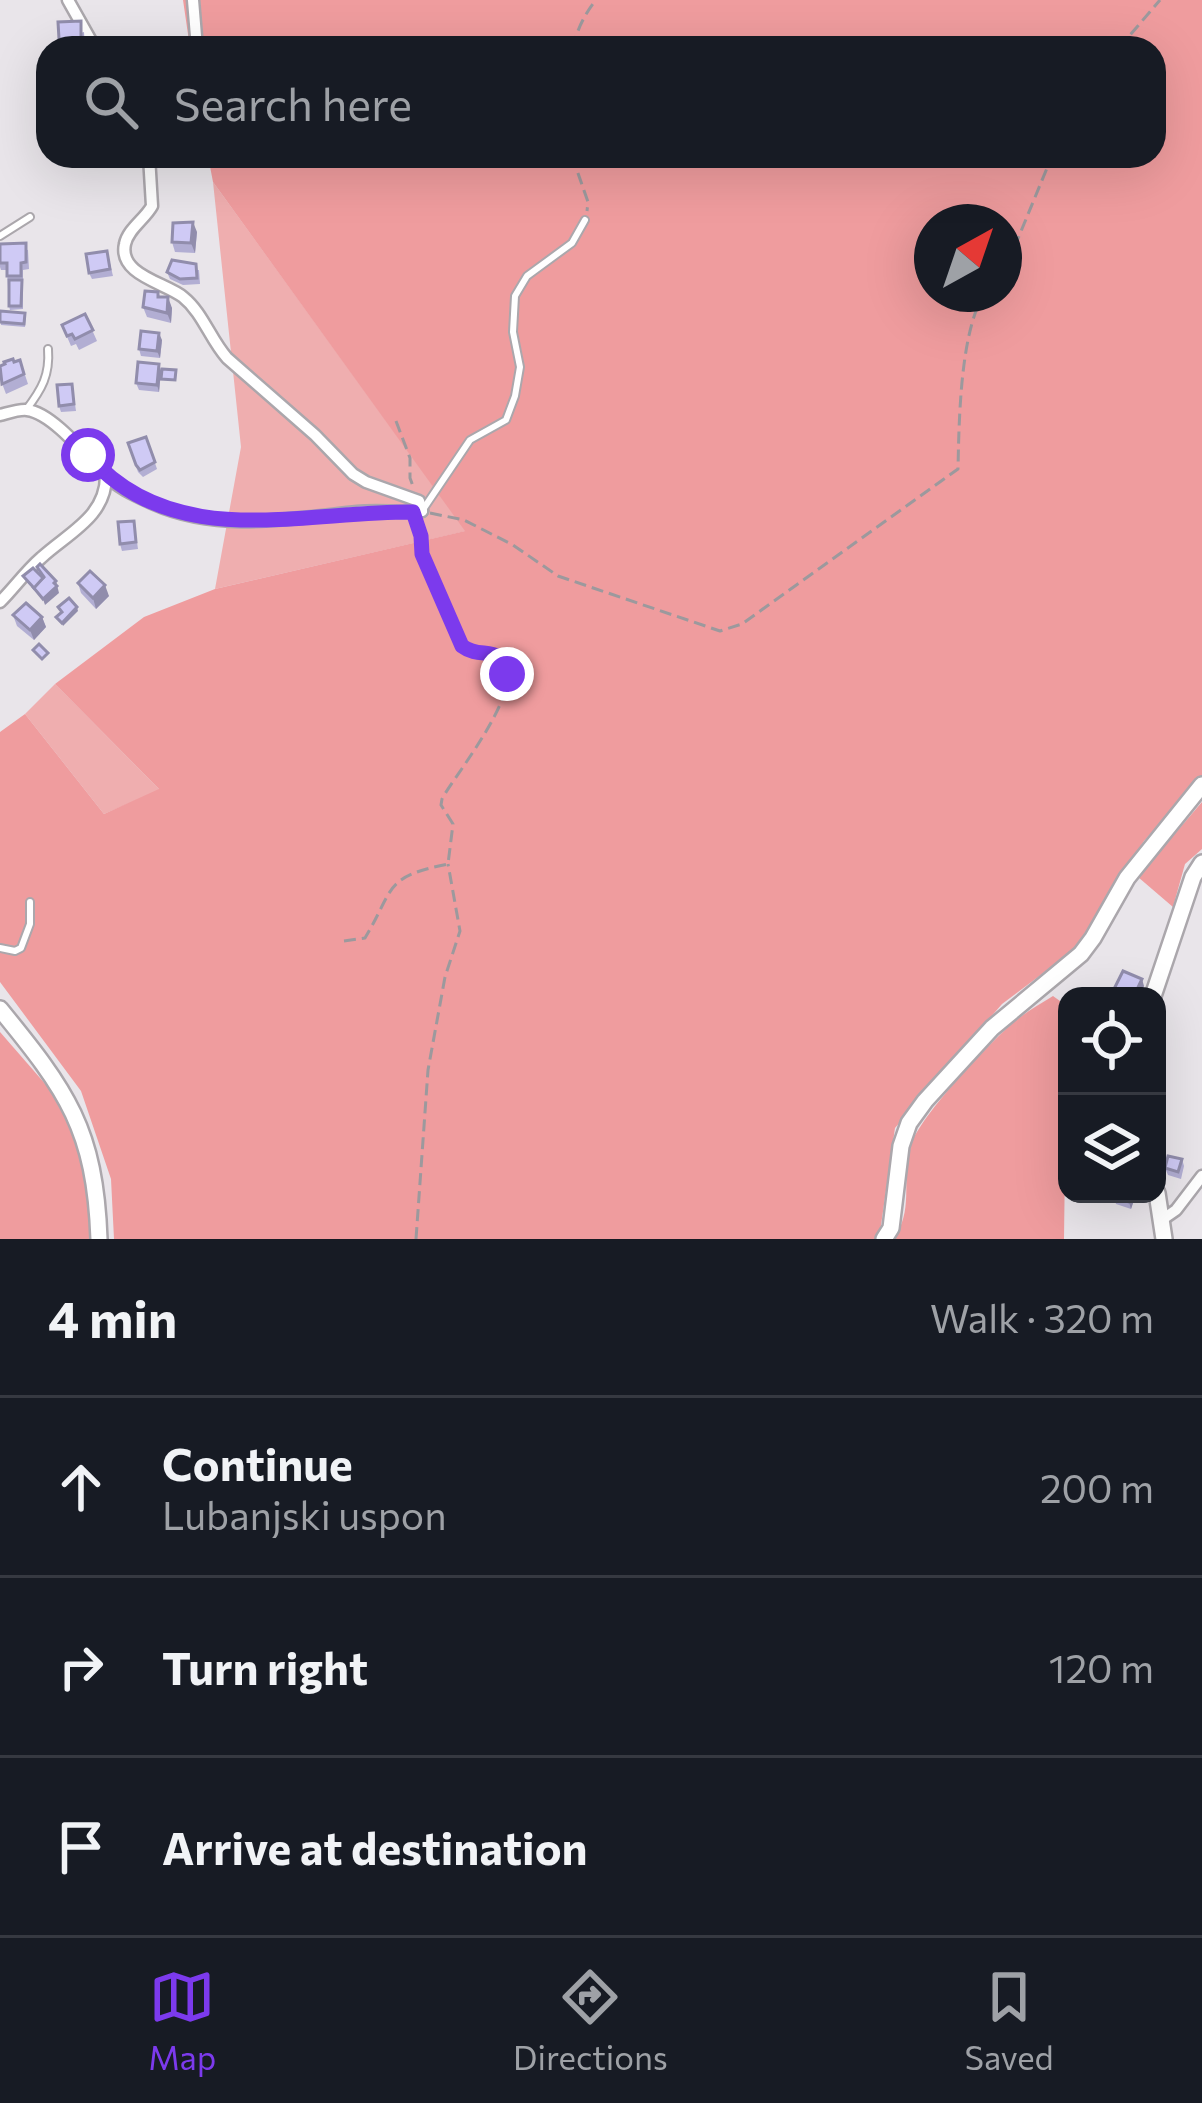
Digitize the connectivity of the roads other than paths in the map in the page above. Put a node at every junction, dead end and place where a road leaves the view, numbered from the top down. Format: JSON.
{"nodes":[{"id":1,"x":68,"y":0,"type":"edge"},
{"id":2,"x":194,"y":0,"type":"edge"},
{"id":3,"x":88,"y":36,"type":"edge"},
{"id":4,"x":196,"y":36,"type":"edge"},
{"id":5,"x":150,"y":168,"type":"edge"},
{"id":6,"x":30,"y":217,"type":"dead end"},
{"id":7,"x":585,"y":220,"type":"road end"},
{"id":8,"x":0,"y":236,"type":"edge"},
{"id":9,"x":48,"y":349,"type":"dead end"},
{"id":10,"x":26,"y":410,"type":"junction"},
{"id":11,"x":0,"y":415,"type":"edge"},
{"id":12,"x":106,"y":476,"type":"junction"},
{"id":13,"x":418,"y":508,"type":"junction"},
{"id":14,"x":0,"y":602,"type":"edge"},
{"id":15,"x":1202,"y":785,"type":"edge"},
{"id":16,"x":1202,"y":863,"type":"edge"},
{"id":17,"x":30,"y":902,"type":"dead end"},
{"id":18,"x":0,"y":948,"type":"edge"},
{"id":19,"x":1156,"y":987,"type":"edge"},
{"id":20,"x":0,"y":1009,"type":"edge"},
{"id":21,"x":1202,"y":1176,"type":"edge"},
{"id":22,"x":1159,"y":1203,"type":"edge"},
{"id":23,"x":1163,"y":1219,"type":"junction"},
{"id":24,"x":98,"y":1239,"type":"edge"},
{"id":25,"x":884,"y":1239,"type":"edge"},
{"id":26,"x":1164,"y":1239,"type":"edge"}],
"edges":[{"from":1,"to":3,"type":"street"},
{"from":2,"to":4,"type":"street"},
{"from":5,"to":13,"type":"street"},
{"from":6,"to":8,"type":"lane"},
{"from":7,"to":13,"type":"lane"},
{"from":9,"to":10,"type":"lane"},
{"from":10,"to":11,"type":"street"},
{"from":10,"to":12,"type":"street"},
{"from":12,"to":13,"type":"street"},
{"from":12,"to":14,"type":"street"},
{"from":15,"to":25,"type":"main road"},
{"from":16,"to":19,"type":"main road"},
{"from":17,"to":18,"type":"lane"},
{"from":20,"to":24,"type":"main road"},
{"from":21,"to":23,"type":"street"},
{"from":22,"to":23,"type":"main road"},
{"from":23,"to":26,"type":"main road"}]}
